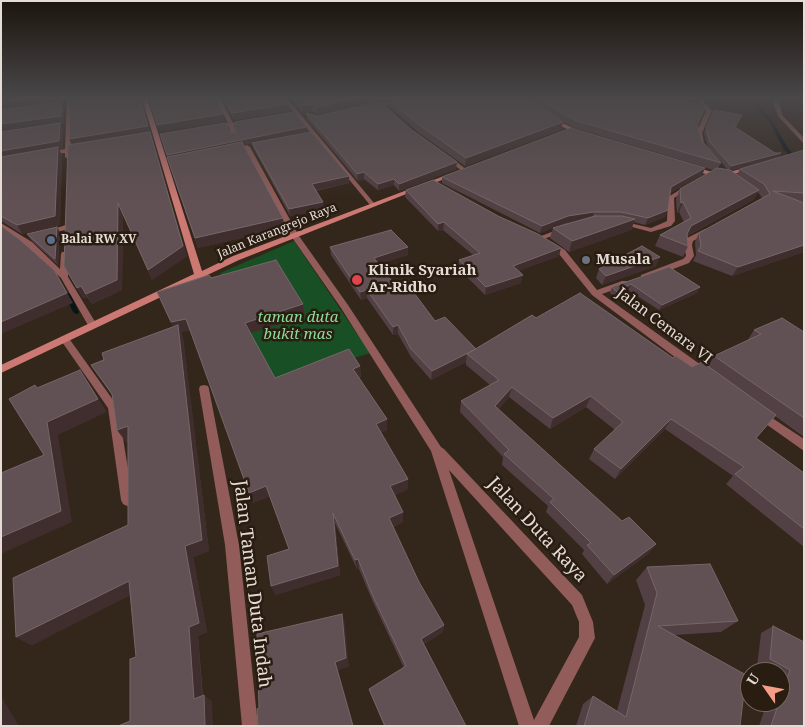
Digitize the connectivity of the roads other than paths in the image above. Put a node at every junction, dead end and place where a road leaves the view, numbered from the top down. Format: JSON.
{"nodes":[{"id":1,"x":68,"y":132,"type":"edge"},
{"id":2,"x":154,"y":132,"type":"edge"},
{"id":3,"x":233,"y":132,"type":"edge"},
{"id":4,"x":570,"y":132,"type":"edge"},
{"id":5,"x":699,"y":132,"type":"edge"},
{"id":6,"x":795,"y":132,"type":"edge"},
{"id":7,"x":314,"y":134,"type":"joint"},
{"id":8,"x":165,"y":135,"type":"edge"},
{"id":9,"x":234,"y":135,"type":"edge"},
{"id":10,"x":304,"y":136,"type":"edge"},
{"id":11,"x":588,"y":136,"type":"edge"},
{"id":12,"x":156,"y":137,"type":"junction"},
{"id":13,"x":146,"y":138,"type":"edge"},
{"id":14,"x":804,"y":142,"type":"edge"},
{"id":15,"x":256,"y":145,"type":"edge"},
{"id":16,"x":247,"y":147,"type":"junction"},
{"id":17,"x":87,"y":148,"type":"edge"},
{"id":18,"x":703,"y":148,"type":"edge"},
{"id":19,"x":237,"y":149,"type":"edge"},
{"id":20,"x":68,"y":150,"type":"junction"},
{"id":21,"x":441,"y":153,"type":"edge"},
{"id":22,"x":39,"y":155,"type":"edge"},
{"id":23,"x":174,"y":161,"type":"edge"},
{"id":24,"x":165,"y":163,"type":"junction"},
{"id":25,"x":683,"y":165,"type":"edge"},
{"id":26,"x":474,"y":166,"type":"edge"},
{"id":27,"x":754,"y":168,"type":"edge"},
{"id":28,"x":721,"y":169,"type":"edge"},
{"id":29,"x":67,"y":170,"type":"edge"},
{"id":30,"x":464,"y":170,"type":"junction"},
{"id":31,"x":711,"y":174,"type":"junction"},
{"id":32,"x":731,"y":178,"type":"junction"},
{"id":33,"x":431,"y":182,"type":"junction"},
{"id":34,"x":440,"y":187,"type":"edge"},
{"id":35,"x":372,"y":204,"type":"junction"},
{"id":36,"x":66,"y":218,"type":"edge"},
{"id":37,"x":613,"y":222,"type":"edge"},
{"id":38,"x":1,"y":225,"type":"edge"},
{"id":39,"x":66,"y":227,"type":"junction"},
{"id":40,"x":570,"y":228,"type":"edge"},
{"id":41,"x":714,"y":229,"type":"edge"},
{"id":42,"x":39,"y":234,"type":"edge"},
{"id":43,"x":30,"y":236,"type":"edge"},
{"id":44,"x":295,"y":236,"type":"junction"},
{"id":45,"x":66,"y":237,"type":"edge"},
{"id":46,"x":21,"y":238,"type":"junction"},
{"id":47,"x":65,"y":247,"type":"edge"},
{"id":48,"x":200,"y":276,"type":"junction"},
{"id":49,"x":64,"y":277,"type":"junction"},
{"id":50,"x":596,"y":293,"type":"junction"},
{"id":51,"x":92,"y":325,"type":"junction"},
{"id":52,"x":65,"y":339,"type":"junction"},
{"id":53,"x":1,"y":369,"type":"edge"},
{"id":54,"x":712,"y":379,"type":"edge"},
{"id":55,"x":204,"y":389,"type":"dead end"},
{"id":56,"x":752,"y":408,"type":"edge"},
{"id":57,"x":804,"y":446,"type":"edge"},
{"id":58,"x":436,"y":449,"type":"junction"},
{"id":59,"x":127,"y":500,"type":"edge"},
{"id":60,"x":250,"y":726,"type":"edge"},
{"id":61,"x":528,"y":726,"type":"edge"},
{"id":62,"x":540,"y":726,"type":"edge"}],
"edges":[{"from":1,"to":20,"type":"street"},
{"from":2,"to":12,"type":"main road"},
{"from":3,"to":9,"type":"street"},
{"from":4,"to":11,"type":"main road"},
{"from":5,"to":18,"type":"street"},
{"from":6,"to":14,"type":"street"},
{"from":7,"to":10,"type":"street"},
{"from":7,"to":35,"type":"street"},
{"from":8,"to":12,"type":"street"},
{"from":12,"to":13,"type":"street"},
{"from":12,"to":24,"type":"main road"},
{"from":15,"to":16,"type":"street"},
{"from":16,"to":19,"type":"street"},
{"from":16,"to":44,"type":"street","name":"Jalan Duta Raya"},
{"from":17,"to":20,"type":"street"},
{"from":20,"to":22,"type":"street"},
{"from":20,"to":29,"type":"street"},
{"from":21,"to":30,"type":"street"},
{"from":23,"to":24,"type":"street"},
{"from":24,"to":48,"type":"main road"},
{"from":25,"to":31,"type":"main road"},
{"from":26,"to":30,"type":"main road","name":"Jalan Karangrejo Raya"},
{"from":27,"to":32,"type":"main road"},
{"from":28,"to":32,"type":"street"},
{"from":30,"to":33,"type":"main road","name":"Jalan Karangrejo Raya"},
{"from":31,"to":32,"type":"main road"},
{"from":31,"to":37,"type":"street"},
{"from":33,"to":34,"type":"street"},
{"from":33,"to":35,"type":"main road","name":"Jalan Karangrejo Raya"},
{"from":35,"to":44,"type":"main road","name":"Jalan Karangrejo Raya"},
{"from":36,"to":39,"type":"street"},
{"from":38,"to":46,"type":"street"},
{"from":39,"to":42,"type":"street"},
{"from":39,"to":45,"type":"street"},
{"from":40,"to":50,"type":"street","name":"Jalan Cemara VI"},
{"from":41,"to":50,"type":"street"},
{"from":43,"to":46,"type":"street"},
{"from":44,"to":48,"type":"main road","name":"Jalan Karangrejo Raya"},
{"from":44,"to":58,"type":"street","name":"Jalan Duta Raya"},
{"from":46,"to":49,"type":"street"},
{"from":47,"to":49,"type":"street"},
{"from":48,"to":51,"type":"main road","name":"Jalan Karangrejo Raya"},
{"from":49,"to":51,"type":"street"},
{"from":50,"to":54,"type":"street","name":"Jalan Cemara VI"},
{"from":51,"to":52,"type":"main road","name":"Jalan Karangrejo Raya"},
{"from":52,"to":53,"type":"main road","name":"Jalan Karangrejo Raya"},
{"from":52,"to":59,"type":"street"},
{"from":55,"to":60,"type":"street","name":"Jalan Taman Duta Indah"},
{"from":56,"to":57,"type":"street"},
{"from":58,"to":61,"type":"street","name":"Jalan Duta Raya"},
{"from":58,"to":62,"type":"street","name":"Jalan Duta Raya"}]}
